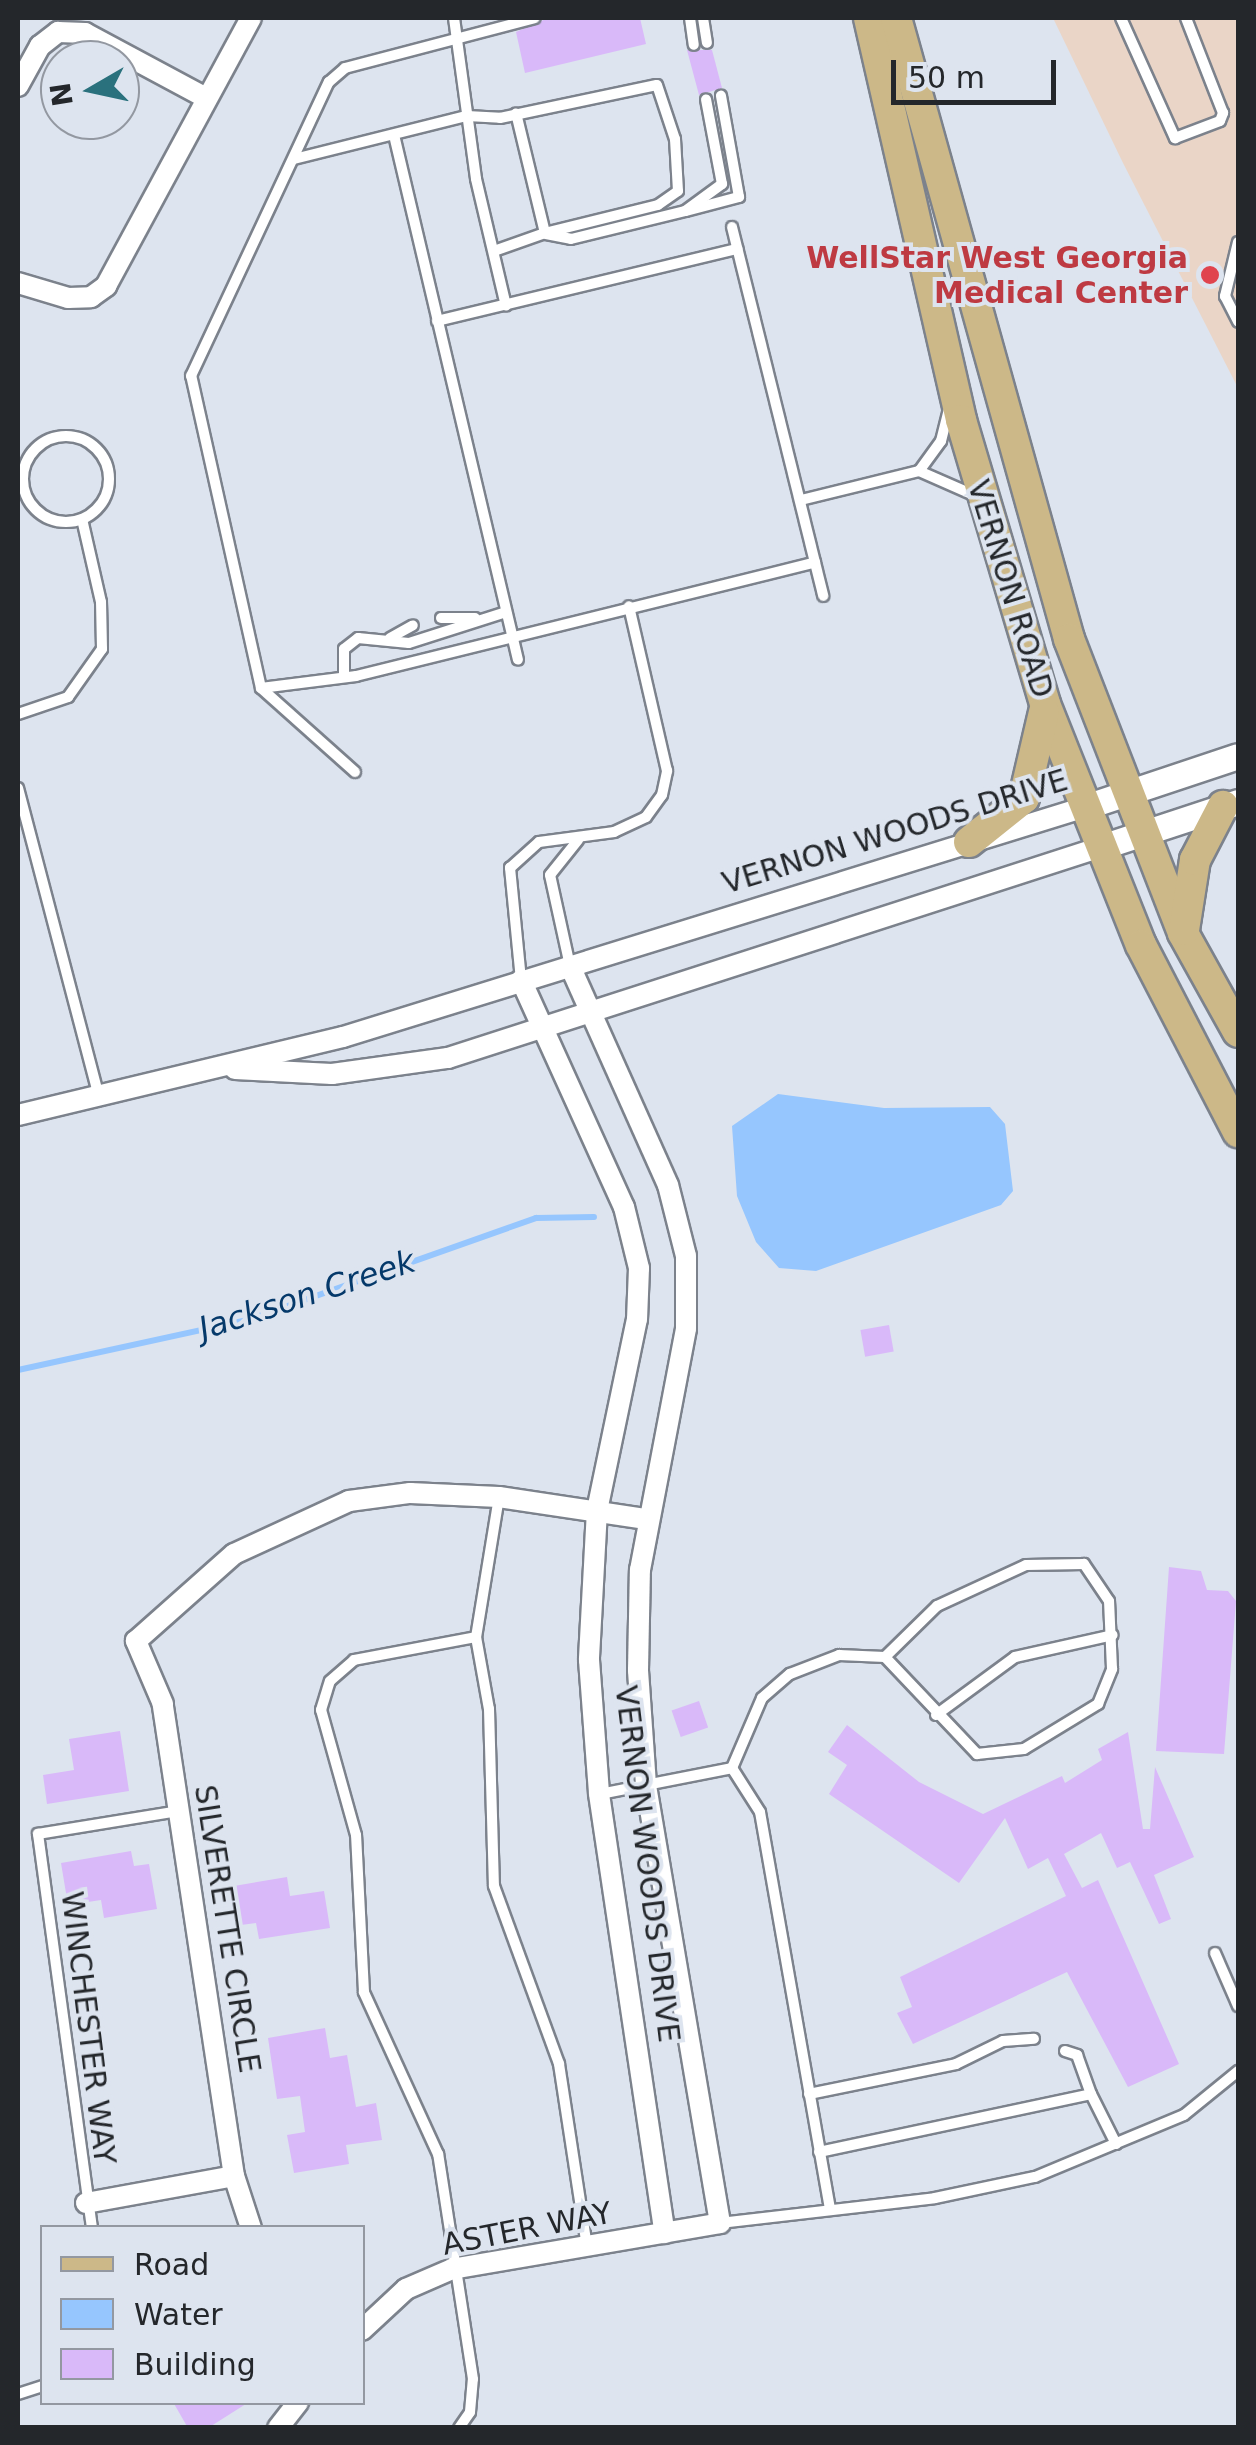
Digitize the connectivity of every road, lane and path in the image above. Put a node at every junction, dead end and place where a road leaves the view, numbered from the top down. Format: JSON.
{"nodes":[{"id":1,"x":250,"y":18,"type":"edge"},
{"id":2,"x":454,"y":18,"type":"edge"},
{"id":3,"x":490,"y":18,"type":"edge"},
{"id":4,"x":534,"y":18,"type":"edge"},
{"id":5,"x":690,"y":18,"type":"edge"},
{"id":6,"x":703,"y":18,"type":"edge"},
{"id":7,"x":869,"y":18,"type":"edge"},
{"id":8,"x":896,"y":18,"type":"edge"},
{"id":9,"x":1121,"y":18,"type":"edge"},
{"id":10,"x":1186,"y":18,"type":"edge"},
{"id":11,"x":475,"y":30,"type":"junction"},
{"id":12,"x":459,"y":39,"type":"junction"},
{"id":13,"x":708,"y":42,"type":"dead end"},
{"id":14,"x":694,"y":45,"type":"dead end"},
{"id":15,"x":18,"y":86,"type":"edge"},
{"id":16,"x":722,"y":96,"type":"dead end"},
{"id":17,"x":206,"y":98,"type":"junction"},
{"id":18,"x":706,"y":98,"type":"dead end"},
{"id":19,"x":516,"y":113,"type":"junction"},
{"id":20,"x":466,"y":116,"type":"junction"},
{"id":21,"x":394,"y":135,"type":"junction"},
{"id":22,"x":294,"y":159,"type":"junction"},
{"id":23,"x":685,"y":211,"type":"junction"},
{"id":24,"x":732,"y":226,"type":"dead end"},
{"id":25,"x":545,"y":233,"type":"junction"},
{"id":26,"x":1238,"y":242,"type":"edge"},
{"id":27,"x":738,"y":249,"type":"junction"},
{"id":28,"x":494,"y":251,"type":"junction"},
{"id":29,"x":18,"y":284,"type":"edge"},
{"id":30,"x":506,"y":306,"type":"junction"},
{"id":31,"x":438,"y":321,"type":"junction"},
{"id":32,"x":1238,"y":322,"type":"edge"},
{"id":33,"x":954,"y":389,"type":"junction"},
{"id":34,"x":919,"y":471,"type":"junction"},
{"id":35,"x":802,"y":500,"type":"junction"},
{"id":36,"x":982,"y":500,"type":"junction"},
{"id":37,"x":82,"y":519,"type":"junction"},
{"id":38,"x":815,"y":562,"type":"junction"},
{"id":39,"x":822,"y":596,"type":"dead end"},
{"id":40,"x":629,"y":606,"type":"junction"},
{"id":41,"x":506,"y":612,"type":"junction"},
{"id":42,"x":442,"y":618,"type":"dead end"},
{"id":43,"x":476,"y":618,"type":"junction"},
{"id":44,"x":413,"y":625,"type":"dead end"},
{"id":45,"x":511,"y":634,"type":"junction"},
{"id":46,"x":390,"y":638,"type":"junction"},
{"id":47,"x":518,"y":660,"type":"dead end"},
{"id":48,"x":344,"y":677,"type":"junction"},
{"id":49,"x":261,"y":688,"type":"junction"},
{"id":50,"x":1045,"y":704,"type":"junction"},
{"id":51,"x":18,"y":714,"type":"edge"},
{"id":52,"x":1238,"y":756,"type":"edge"},
{"id":53,"x":355,"y":772,"type":"dead end"},
{"id":54,"x":18,"y":788,"type":"edge"},
{"id":55,"x":1126,"y":791,"type":"junction"},
{"id":56,"x":1231,"y":804,"type":"edge"},
{"id":57,"x":1082,"y":808,"type":"junction"},
{"id":58,"x":1141,"y":834,"type":"junction"},
{"id":59,"x":580,"y":838,"type":"junction"},
{"id":60,"x":969,"y":842,"type":"junction"},
{"id":61,"x":1098,"y":848,"type":"junction"},
{"id":62,"x":1184,"y":933,"type":"junction"},
{"id":63,"x":570,"y":966,"type":"junction"},
{"id":64,"x":521,"y":980,"type":"junction"},
{"id":65,"x":592,"y":1015,"type":"junction"},
{"id":66,"x":542,"y":1029,"type":"junction"},
{"id":67,"x":1238,"y":1032,"type":"edge"},
{"id":68,"x":209,"y":1067,"type":"junction"},
{"id":69,"x":98,"y":1094,"type":"junction"},
{"id":70,"x":18,"y":1114,"type":"edge"},
{"id":71,"x":1238,"y":1132,"type":"edge"},
{"id":72,"x":498,"y":1497,"type":"junction"},
{"id":73,"x":597,"y":1510,"type":"junction"},
{"id":74,"x":646,"y":1519,"type":"junction"},
{"id":75,"x":1113,"y":1635,"type":"junction"},
{"id":76,"x":476,"y":1637,"type":"junction"},
{"id":77,"x":885,"y":1657,"type":"junction"},
{"id":78,"x":936,"y":1715,"type":"junction"},
{"id":79,"x":732,"y":1768,"type":"junction"},
{"id":80,"x":646,"y":1784,"type":"junction"},
{"id":81,"x":598,"y":1794,"type":"junction"},
{"id":82,"x":179,"y":1811,"type":"junction"},
{"id":83,"x":1216,"y":1953,"type":"dead end"},
{"id":84,"x":1238,"y":2006,"type":"edge"},
{"id":85,"x":1034,"y":2039,"type":"dead end"},
{"id":86,"x":1065,"y":2051,"type":"dead end"},
{"id":87,"x":1238,"y":2071,"type":"edge"},
{"id":88,"x":809,"y":2094,"type":"junction"},
{"id":89,"x":1092,"y":2094,"type":"junction"},
{"id":90,"x":1116,"y":2144,"type":"junction"},
{"id":91,"x":820,"y":2152,"type":"junction"},
{"id":92,"x":234,"y":2176,"type":"junction"},
{"id":93,"x":86,"y":2203,"type":"junction"},
{"id":94,"x":830,"y":2209,"type":"junction"},
{"id":95,"x":720,"y":2223,"type":"junction"},
{"id":96,"x":91,"y":2225,"type":"edge"},
{"id":97,"x":250,"y":2225,"type":"edge"},
{"id":98,"x":665,"y":2233,"type":"junction"},
{"id":99,"x":586,"y":2248,"type":"junction"},
{"id":100,"x":452,"y":2268,"type":"junction"},
{"id":101,"x":373,"y":2306,"type":"edge"},
{"id":102,"x":296,"y":2405,"type":"edge"},
{"id":103,"x":278,"y":2428,"type":"edge"},
{"id":104,"x":460,"y":2428,"type":"edge"}],
"edges":[{"from":1,"to":17,"type":"street"},
{"from":2,"to":12,"type":"lane"},
{"from":3,"to":11,"type":"lane"},
{"from":4,"to":11,"type":"lane"},
{"from":5,"to":14,"type":"lane"},
{"from":6,"to":13,"type":"lane"},
{"from":7,"to":33,"type":"main road","name":"VERNON ROAD"},
{"from":8,"to":55,"type":"main road","name":"VERNON ROAD"},
{"from":9,"to":10,"type":"lane"},
{"from":11,"to":12,"type":"lane"},
{"from":12,"to":20,"type":"lane"},
{"from":12,"to":22,"type":"lane"},
{"from":15,"to":17,"type":"street"},
{"from":16,"to":23,"type":"lane"},
{"from":17,"to":29,"type":"street"},
{"from":18,"to":23,"type":"lane"},
{"from":19,"to":20,"type":"lane"},
{"from":19,"to":25,"type":"lane"},
{"from":19,"to":25,"type":"lane"},
{"from":20,"to":21,"type":"lane"},
{"from":20,"to":28,"type":"lane"},
{"from":21,"to":22,"type":"lane"},
{"from":21,"to":31,"type":"lane"},
{"from":22,"to":49,"type":"lane"},
{"from":23,"to":25,"type":"lane"},
{"from":24,"to":27,"type":"lane"},
{"from":25,"to":28,"type":"lane"},
{"from":26,"to":32,"type":"lane"},
{"from":27,"to":30,"type":"lane"},
{"from":27,"to":35,"type":"lane"},
{"from":28,"to":30,"type":"lane"},
{"from":30,"to":31,"type":"lane"},
{"from":31,"to":41,"type":"lane"},
{"from":33,"to":34,"type":"lane"},
{"from":33,"to":36,"type":"main road","name":"VERNON ROAD"},
{"from":34,"to":35,"type":"lane"},
{"from":34,"to":36,"type":"lane"},
{"from":35,"to":38,"type":"lane"},
{"from":36,"to":50,"type":"main road","name":"VERNON ROAD"},
{"from":37,"to":37,"type":"lane"},
{"from":37,"to":51,"type":"lane"},
{"from":38,"to":39,"type":"lane"},
{"from":38,"to":40,"type":"lane"},
{"from":40,"to":45,"type":"lane"},
{"from":40,"to":59,"type":"lane"},
{"from":41,"to":43,"type":"lane"},
{"from":41,"to":45,"type":"lane"},
{"from":42,"to":43,"type":"lane"},
{"from":43,"to":46,"type":"lane"},
{"from":44,"to":46,"type":"lane"},
{"from":45,"to":47,"type":"lane"},
{"from":45,"to":48,"type":"lane"},
{"from":46,"to":48,"type":"lane"},
{"from":48,"to":49,"type":"lane"},
{"from":49,"to":53,"type":"lane"},
{"from":50,"to":57,"type":"main road","name":"VERNON ROAD"},
{"from":50,"to":60,"type":"main road"},
{"from":52,"to":55,"type":"street","name":"VERNON WOODS DRIVE"},
{"from":54,"to":69,"type":"lane"},
{"from":55,"to":57,"type":"street","name":"VERNON WOODS DRIVE"},
{"from":55,"to":58,"type":"main road","name":"VERNON ROAD"},
{"from":56,"to":58,"type":"street"},
{"from":56,"to":62,"type":"main road"},
{"from":57,"to":60,"type":"street","name":"VERNON WOODS DRIVE"},
{"from":57,"to":61,"type":"main road","name":"VERNON ROAD"},
{"from":58,"to":61,"type":"street"},
{"from":58,"to":62,"type":"main road","name":"VERNON ROAD"},
{"from":59,"to":63,"type":"lane"},
{"from":59,"to":64,"type":"lane"},
{"from":60,"to":63,"type":"street","name":"VERNON WOODS DRIVE"},
{"from":61,"to":65,"type":"street"},
{"from":61,"to":71,"type":"main road","name":"VERNON ROAD"},
{"from":62,"to":67,"type":"main road","name":"VERNON ROAD"},
{"from":63,"to":64,"type":"street","name":"VERNON WOODS DRIVE"},
{"from":63,"to":65,"type":"street","name":"VERNON WOODS DRIVE"},
{"from":64,"to":66,"type":"street","name":"VERNON WOODS DRIVE"},
{"from":64,"to":68,"type":"street"},
{"from":65,"to":66,"type":"street"},
{"from":65,"to":74,"type":"street","name":"VERNON WOODS DRIVE"},
{"from":66,"to":68,"type":"street"},
{"from":66,"to":73,"type":"street","name":"VERNON WOODS DRIVE"},
{"from":68,"to":69,"type":"street"},
{"from":69,"to":70,"type":"street"},
{"from":72,"to":73,"type":"street"},
{"from":72,"to":76,"type":"lane"},
{"from":72,"to":82,"type":"street","name":"SILVERETTE CIRCLE"},
{"from":73,"to":74,"type":"street"},
{"from":73,"to":81,"type":"street","name":"VERNON WOODS DRIVE"},
{"from":74,"to":80,"type":"street","name":"VERNON WOODS DRIVE"},
{"from":75,"to":77,"type":"lane"},
{"from":75,"to":78,"type":"lane"},
{"from":75,"to":78,"type":"lane"},
{"from":76,"to":99,"type":"lane"},
{"from":76,"to":100,"type":"lane"},
{"from":77,"to":78,"type":"lane"},
{"from":77,"to":79,"type":"lane"},
{"from":79,"to":80,"type":"lane"},
{"from":79,"to":88,"type":"lane"},
{"from":80,"to":81,"type":"lane"},
{"from":80,"to":95,"type":"street","name":"VERNON WOODS DRIVE"},
{"from":81,"to":98,"type":"street","name":"VERNON WOODS DRIVE"},
{"from":82,"to":92,"type":"street","name":"SILVERETTE CIRCLE"},
{"from":82,"to":93,"type":"lane","name":"WINCHESTER WAY"},
{"from":83,"to":84,"type":"lane"},
{"from":85,"to":88,"type":"lane"},
{"from":86,"to":89,"type":"lane"},
{"from":87,"to":90,"type":"lane"},
{"from":88,"to":91,"type":"lane"},
{"from":89,"to":90,"type":"lane"},
{"from":89,"to":91,"type":"lane"},
{"from":90,"to":94,"type":"lane"},
{"from":91,"to":94,"type":"lane"},
{"from":92,"to":93,"type":"street"},
{"from":92,"to":97,"type":"street","name":"SILVERETTE CIRCLE"},
{"from":93,"to":96,"type":"lane","name":"WINCHESTER WAY"},
{"from":94,"to":95,"type":"lane"},
{"from":95,"to":98,"type":"street","name":"ASTER WAY"},
{"from":98,"to":99,"type":"street","name":"ASTER WAY"},
{"from":99,"to":100,"type":"street","name":"ASTER WAY"},
{"from":100,"to":101,"type":"street","name":"ASTER WAY"},
{"from":100,"to":104,"type":"lane"},
{"from":102,"to":103,"type":"street"}]}
